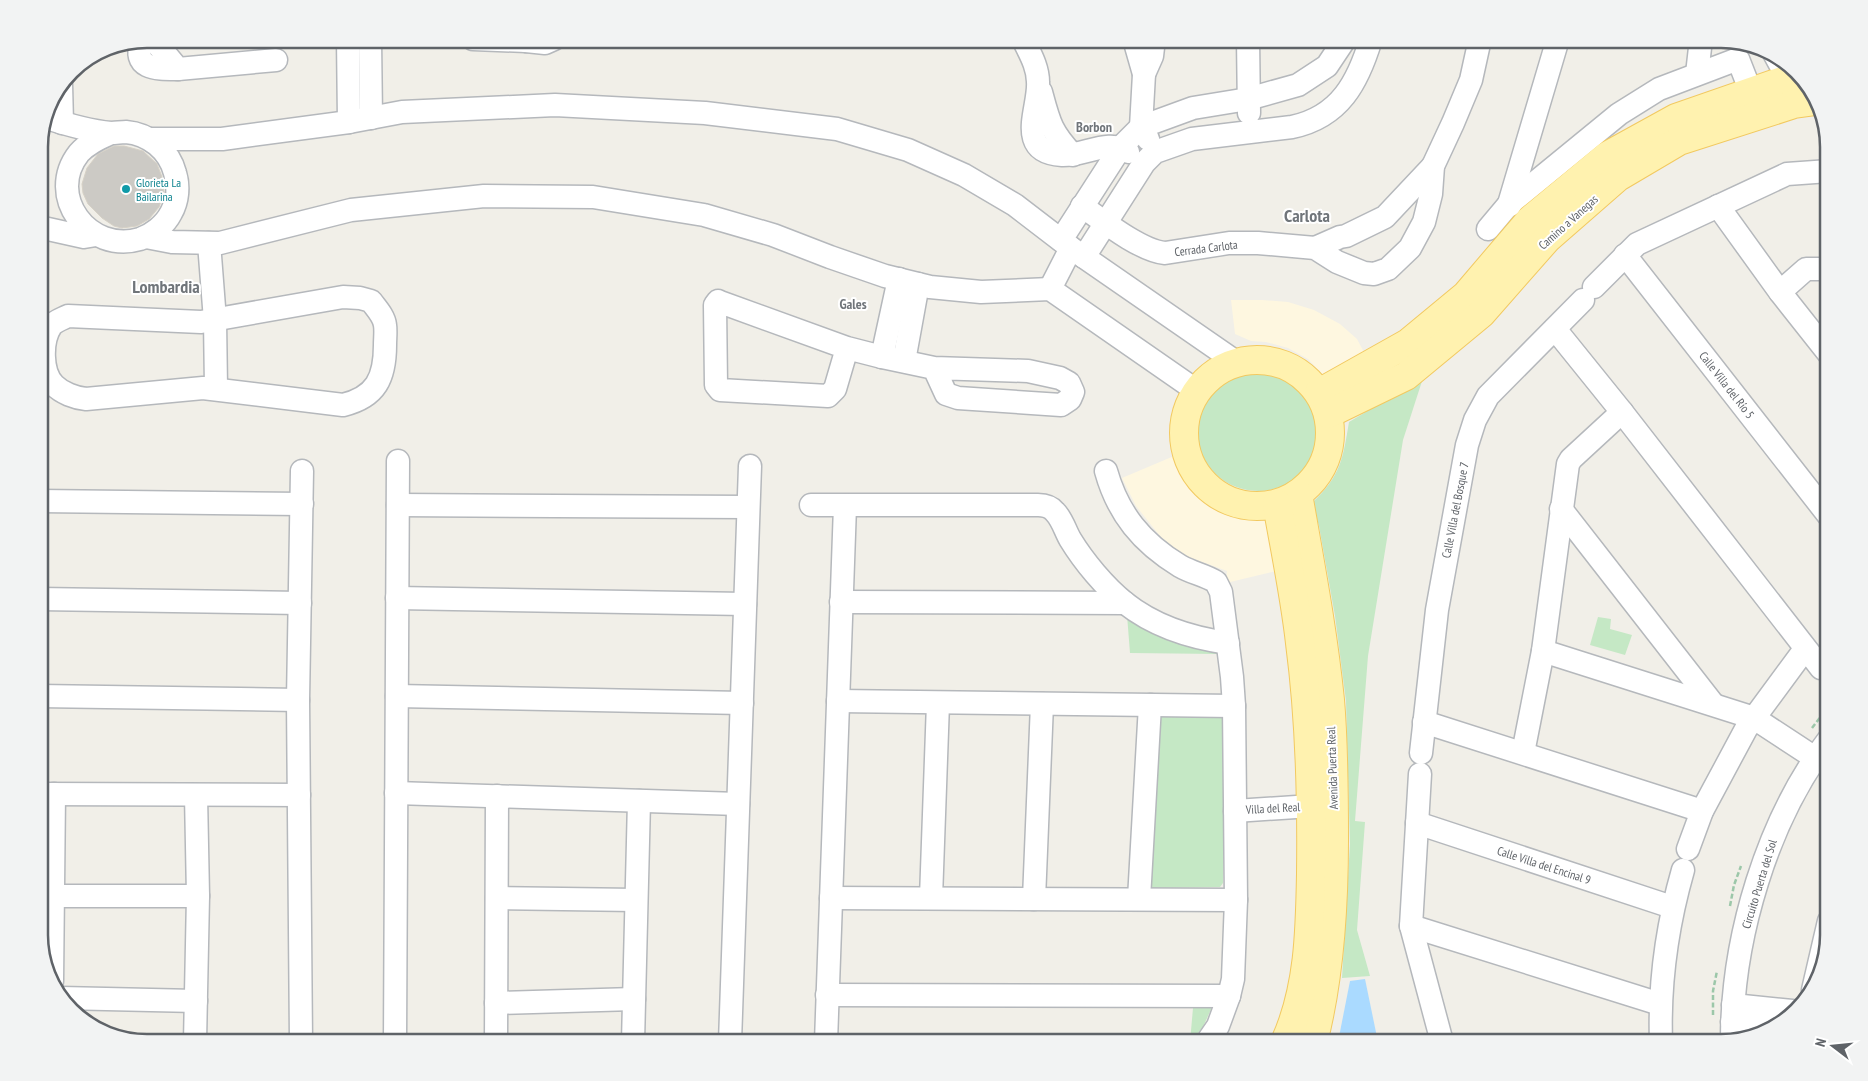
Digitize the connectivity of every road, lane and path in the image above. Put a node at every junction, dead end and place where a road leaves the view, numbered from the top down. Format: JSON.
{"nodes":[{"id":1,"x":141,"y":48,"type":"edge"},
{"id":2,"x":160,"y":48,"type":"edge"},
{"id":3,"x":349,"y":48,"type":"edge"},
{"id":4,"x":369,"y":48,"type":"edge"},
{"id":5,"x":1028,"y":48,"type":"edge"},
{"id":6,"x":1137,"y":48,"type":"edge"},
{"id":7,"x":1153,"y":48,"type":"edge"},
{"id":8,"x":1248,"y":48,"type":"edge"},
{"id":9,"x":1339,"y":48,"type":"edge"},
{"id":10,"x":1368,"y":48,"type":"edge"},
{"id":11,"x":1478,"y":48,"type":"edge"},
{"id":12,"x":1555,"y":48,"type":"edge"},
{"id":13,"x":1699,"y":48,"type":"edge"},
{"id":14,"x":1735,"y":50,"type":"edge"},
{"id":15,"x":276,"y":60,"type":"dead end"},
{"id":16,"x":178,"y":69,"type":"junction"},
{"id":17,"x":1144,"y":74,"type":"junction"},
{"id":18,"x":1697,"y":74,"type":"junction"},
{"id":19,"x":1795,"y":79,"type":"edge"},
{"id":20,"x":1749,"y":93,"type":"junction"},
{"id":21,"x":1248,"y":99,"type":"junction"},
{"id":22,"x":1810,"y":102,"type":"edge"},
{"id":23,"x":56,"y":106,"type":"edge"},
{"id":24,"x":53,"y":120,"type":"edge"},
{"id":25,"x":360,"y":120,"type":"junction"},
{"id":26,"x":1141,"y":127,"type":"junction"},
{"id":27,"x":1251,"y":132,"type":"junction"},
{"id":28,"x":111,"y":133,"type":"junction"},
{"id":29,"x":150,"y":139,"type":"junction"},
{"id":30,"x":1121,"y":147,"type":"junction"},
{"id":31,"x":1150,"y":158,"type":"junction"},
{"id":32,"x":1433,"y":166,"type":"junction"},
{"id":33,"x":1820,"y":172,"type":"edge"},
{"id":34,"x":1508,"y":204,"type":"junction"},
{"id":35,"x":1082,"y":206,"type":"junction"},
{"id":36,"x":1718,"y":206,"type":"junction"},
{"id":37,"x":1530,"y":220,"type":"junction"},
{"id":38,"x":1105,"y":222,"type":"junction"},
{"id":39,"x":48,"y":229,"type":"edge"},
{"id":40,"x":1488,"y":230,"type":"dead end"},
{"id":41,"x":96,"y":236,"type":"junction"},
{"id":42,"x":146,"y":237,"type":"junction"},
{"id":43,"x":202,"y":243,"type":"junction"},
{"id":44,"x":1072,"y":248,"type":"junction"},
{"id":45,"x":1315,"y":248,"type":"junction"},
{"id":46,"x":1626,"y":254,"type":"junction"},
{"id":47,"x":1820,"y":269,"type":"edge"},
{"id":48,"x":908,"y":281,"type":"junction"},
{"id":49,"x":1050,"y":290,"type":"junction"},
{"id":50,"x":1780,"y":292,"type":"junction"},
{"id":51,"x":208,"y":321,"type":"junction"},
{"id":52,"x":1556,"y":329,"type":"junction"},
{"id":53,"x":48,"y":333,"type":"edge"},
{"id":54,"x":1820,"y":343,"type":"edge"},
{"id":55,"x":847,"y":348,"type":"junction"},
{"id":56,"x":882,"y":357,"type":"junction"},
{"id":57,"x":904,"y":361,"type":"junction"},
{"id":58,"x":1236,"y":362,"type":"junction"},
{"id":59,"x":934,"y":368,"type":"junction"},
{"id":60,"x":48,"y":376,"type":"edge"},
{"id":61,"x":209,"y":388,"type":"junction"},
{"id":62,"x":1196,"y":391,"type":"junction"},
{"id":63,"x":1324,"y":403,"type":"junction"},
{"id":64,"x":1622,"y":412,"type":"junction"},
{"id":65,"x":398,"y":461,"type":"dead end"},
{"id":66,"x":750,"y":466,"type":"dead end"},
{"id":67,"x":302,"y":471,"type":"dead end"},
{"id":68,"x":1106,"y":471,"type":"dead end"},
{"id":69,"x":1288,"y":499,"type":"junction"},
{"id":70,"x":48,"y":501,"type":"edge"},
{"id":71,"x":302,"y":504,"type":"junction"},
{"id":72,"x":1820,"y":504,"type":"edge"},
{"id":73,"x":398,"y":505,"type":"junction"},
{"id":74,"x":811,"y":505,"type":"dead end"},
{"id":75,"x":845,"y":506,"type":"junction"},
{"id":76,"x":748,"y":507,"type":"junction"},
{"id":77,"x":1561,"y":510,"type":"junction"},
{"id":78,"x":398,"y":598,"type":"junction"},
{"id":79,"x":48,"y":599,"type":"edge"},
{"id":80,"x":300,"y":602,"type":"junction"},
{"id":81,"x":841,"y":602,"type":"junction"},
{"id":82,"x":1125,"y":603,"type":"junction"},
{"id":83,"x":745,"y":604,"type":"junction"},
{"id":84,"x":1228,"y":643,"type":"junction"},
{"id":85,"x":1804,"y":649,"type":"junction"},
{"id":86,"x":1543,"y":651,"type":"junction"},
{"id":87,"x":1820,"y":667,"type":"edge"},
{"id":88,"x":48,"y":696,"type":"edge"},
{"id":89,"x":397,"y":696,"type":"junction"},
{"id":90,"x":298,"y":700,"type":"junction"},
{"id":91,"x":838,"y":701,"type":"junction"},
{"id":92,"x":742,"y":702,"type":"junction"},
{"id":93,"x":938,"y":703,"type":"junction"},
{"id":94,"x":1042,"y":704,"type":"junction"},
{"id":95,"x":1713,"y":704,"type":"junction"},
{"id":96,"x":1150,"y":705,"type":"junction"},
{"id":97,"x":1234,"y":706,"type":"junction"},
{"id":98,"x":1746,"y":720,"type":"junction"},
{"id":99,"x":1424,"y":722,"type":"junction"},
{"id":100,"x":1820,"y":746,"type":"edge"},
{"id":101,"x":1523,"y":753,"type":"junction"},
{"id":102,"x":1803,"y":758,"type":"junction"},
{"id":103,"x":396,"y":793,"type":"junction"},
{"id":104,"x":48,"y":794,"type":"edge"},
{"id":105,"x":196,"y":794,"type":"junction"},
{"id":106,"x":299,"y":795,"type":"junction"},
{"id":107,"x":497,"y":796,"type":"junction"},
{"id":108,"x":639,"y":801,"type":"junction"},
{"id":109,"x":738,"y":804,"type":"junction"},
{"id":110,"x":1311,"y":811,"type":"junction"},
{"id":111,"x":1702,"y":811,"type":"junction"},
{"id":112,"x":1235,"y":816,"type":"junction"},
{"id":113,"x":48,"y":823,"type":"edge"},
{"id":114,"x":1417,"y":823,"type":"junction"},
{"id":115,"x":1688,"y":849,"type":"dead end"},
{"id":116,"x":1683,"y":870,"type":"dead end"},
{"id":117,"x":53,"y":896,"type":"junction"},
{"id":118,"x":198,"y":896,"type":"junction"},
{"id":119,"x":496,"y":898,"type":"junction"},
{"id":120,"x":831,"y":898,"type":"junction"},
{"id":121,"x":931,"y":898,"type":"junction"},
{"id":122,"x":1034,"y":899,"type":"junction"},
{"id":123,"x":1139,"y":899,"type":"junction"},
{"id":124,"x":636,"y":900,"type":"junction"},
{"id":125,"x":1236,"y":900,"type":"junction"},
{"id":126,"x":1672,"y":907,"type":"junction"},
{"id":127,"x":1411,"y":926,"type":"junction"},
{"id":128,"x":52,"y":964,"type":"edge"},
{"id":129,"x":827,"y":995,"type":"junction"},
{"id":130,"x":1229,"y":996,"type":"junction"},
{"id":131,"x":71,"y":998,"type":"edge"},
{"id":132,"x":634,"y":999,"type":"junction"},
{"id":133,"x":196,"y":1002,"type":"junction"},
{"id":134,"x":496,"y":1003,"type":"junction"},
{"id":135,"x":1660,"y":1004,"type":"junction"},
{"id":136,"x":1783,"y":1012,"type":"edge"},
{"id":137,"x":1739,"y":1019,"type":"edge"},
{"id":138,"x":1766,"y":1023,"type":"edge"},
{"id":139,"x":195,"y":1034,"type":"edge"},
{"id":140,"x":301,"y":1034,"type":"edge"},
{"id":141,"x":395,"y":1034,"type":"edge"},
{"id":142,"x":496,"y":1034,"type":"edge"},
{"id":143,"x":632,"y":1034,"type":"edge"},
{"id":144,"x":730,"y":1034,"type":"edge"},
{"id":145,"x":826,"y":1034,"type":"edge"},
{"id":146,"x":1212,"y":1034,"type":"edge"},
{"id":147,"x":1288,"y":1034,"type":"edge"},
{"id":148,"x":1315,"y":1034,"type":"edge"},
{"id":149,"x":1440,"y":1034,"type":"edge"},
{"id":150,"x":1661,"y":1034,"type":"edge"}],
"edges":[{"from":1,"to":16,"type":"street"},
{"from":2,"to":16,"type":"street"},
{"from":3,"to":25,"type":"street"},
{"from":4,"to":25,"type":"street"},
{"from":5,"to":30,"type":"street"},
{"from":6,"to":17,"type":"street"},
{"from":7,"to":17,"type":"street"},
{"from":8,"to":21,"type":"street"},
{"from":9,"to":21,"type":"street"},
{"from":10,"to":27,"type":"street"},
{"from":11,"to":32,"type":"street","name":"Cerrada Carlota"},
{"from":12,"to":34,"type":"street"},
{"from":13,"to":18,"type":"street"},
{"from":14,"to":18,"type":"street"},
{"from":14,"to":20,"type":"street"},
{"from":15,"to":16,"type":"street"},
{"from":17,"to":26,"type":"street"},
{"from":18,"to":34,"type":"street"},
{"from":19,"to":20,"type":"main road","name":"Camino a Vanegas"},
{"from":20,"to":37,"type":"main road","name":"Camino a Vanegas"},
{"from":21,"to":26,"type":"street"},
{"from":21,"to":27,"type":"street"},
{"from":22,"to":63,"type":"main road","name":"Camino a Vanegas"},
{"from":23,"to":24,"type":"street"},
{"from":24,"to":28,"type":"street"},
{"from":25,"to":29,"type":"street"},
{"from":25,"to":44,"type":"street"},
{"from":26,"to":30,"type":"street"},
{"from":26,"to":31,"type":"street"},
{"from":27,"to":31,"type":"street"},
{"from":28,"to":29,"type":"street"},
{"from":28,"to":41,"type":"street"},
{"from":29,"to":42,"type":"street"},
{"from":30,"to":31,"type":"street"},
{"from":30,"to":35,"type":"street"},
{"from":31,"to":38,"type":"street"},
{"from":32,"to":45,"type":"street","name":"Cerrada Carlota"},
{"from":32,"to":45,"type":"street","name":"Cerrada Carlota"},
{"from":33,"to":36,"type":"street"},
{"from":34,"to":37,"type":"street"},
{"from":34,"to":40,"type":"street"},
{"from":35,"to":38,"type":"street","name":"Cerrada Carlota"},
{"from":35,"to":44,"type":"street"},
{"from":36,"to":46,"type":"street"},
{"from":36,"to":50,"type":"street"},
{"from":37,"to":63,"type":"main road","name":"Camino a Vanegas"},
{"from":38,"to":44,"type":"street"},
{"from":38,"to":45,"type":"street","name":"Cerrada Carlota"},
{"from":39,"to":41,"type":"street"},
{"from":41,"to":42,"type":"street"},
{"from":42,"to":43,"type":"street"},
{"from":43,"to":48,"type":"street"},
{"from":43,"to":51,"type":"street"},
{"from":44,"to":49,"type":"street"},
{"from":44,"to":58,"type":"street"},
{"from":46,"to":52,"type":"street","name":"Calle Villa del Bosque 7"},
{"from":46,"to":72,"type":"street","name":"Calle Villa del Río 5"},
{"from":47,"to":50,"type":"street"},
{"from":48,"to":49,"type":"street"},
{"from":48,"to":56,"type":"street"},
{"from":48,"to":57,"type":"street"},
{"from":49,"to":62,"type":"street"},
{"from":50,"to":54,"type":"street"},
{"from":51,"to":53,"type":"street"},
{"from":51,"to":61,"type":"street"},
{"from":51,"to":61,"type":"street"},
{"from":52,"to":64,"type":"street"},
{"from":52,"to":99,"type":"street","name":"Calle Villa del Bosque 7"},
{"from":55,"to":55,"type":"street"},
{"from":55,"to":56,"type":"street"},
{"from":56,"to":57,"type":"street"},
{"from":57,"to":59,"type":"street"},
{"from":58,"to":62,"type":"main road"},
{"from":58,"to":63,"type":"main road"},
{"from":59,"to":59,"type":"street"},
{"from":60,"to":61,"type":"street"},
{"from":62,"to":69,"type":"main road"},
{"from":63,"to":69,"type":"main road"},
{"from":64,"to":77,"type":"street"},
{"from":64,"to":85,"type":"street"},
{"from":65,"to":73,"type":"street"},
{"from":66,"to":76,"type":"street"},
{"from":67,"to":71,"type":"street"},
{"from":68,"to":84,"type":"street"},
{"from":69,"to":110,"type":"main road","name":"Avenida Puerta Real"},
{"from":69,"to":148,"type":"main road","name":"Avenida Puerta Real"},
{"from":70,"to":71,"type":"street"},
{"from":71,"to":80,"type":"street"},
{"from":73,"to":76,"type":"street"},
{"from":73,"to":78,"type":"street"},
{"from":74,"to":75,"type":"street"},
{"from":75,"to":81,"type":"street"},
{"from":75,"to":82,"type":"street"},
{"from":76,"to":83,"type":"street"},
{"from":77,"to":86,"type":"street"},
{"from":77,"to":95,"type":"street"},
{"from":78,"to":83,"type":"street"},
{"from":78,"to":89,"type":"street"},
{"from":79,"to":80,"type":"street"},
{"from":80,"to":90,"type":"street"},
{"from":81,"to":82,"type":"street"},
{"from":81,"to":91,"type":"street"},
{"from":82,"to":84,"type":"street"},
{"from":83,"to":92,"type":"street"},
{"from":84,"to":97,"type":"street"},
{"from":85,"to":87,"type":"street"},
{"from":85,"to":98,"type":"street"},
{"from":86,"to":95,"type":"street"},
{"from":86,"to":101,"type":"street"},
{"from":88,"to":90,"type":"street"},
{"from":89,"to":92,"type":"street"},
{"from":89,"to":103,"type":"street"},
{"from":90,"to":106,"type":"street"},
{"from":91,"to":93,"type":"street"},
{"from":91,"to":120,"type":"street"},
{"from":92,"to":109,"type":"street"},
{"from":93,"to":94,"type":"street"},
{"from":93,"to":121,"type":"street"},
{"from":94,"to":96,"type":"street"},
{"from":94,"to":122,"type":"street"},
{"from":95,"to":98,"type":"street"},
{"from":96,"to":97,"type":"street"},
{"from":96,"to":123,"type":"street"},
{"from":97,"to":112,"type":"street"},
{"from":98,"to":102,"type":"street"},
{"from":98,"to":111,"type":"street"},
{"from":99,"to":101,"type":"street"},
{"from":99,"to":114,"type":"street","name":"Calle Villa del Bosque 7"},
{"from":100,"to":102,"type":"street","name":"Circuito Puerta del Sol"},
{"from":101,"to":111,"type":"street"},
{"from":102,"to":137,"type":"street","name":"Circuito Puerta del Sol"},
{"from":103,"to":107,"type":"street"},
{"from":103,"to":141,"type":"street"},
{"from":104,"to":105,"type":"street"},
{"from":105,"to":106,"type":"street"},
{"from":105,"to":118,"type":"street"},
{"from":106,"to":140,"type":"street"},
{"from":107,"to":108,"type":"street"},
{"from":107,"to":119,"type":"street"},
{"from":108,"to":109,"type":"street"},
{"from":108,"to":124,"type":"street"},
{"from":109,"to":144,"type":"street"},
{"from":110,"to":112,"type":"street","name":"Villa del Real"},
{"from":110,"to":147,"type":"main road","name":"Avenida Puerta Real"},
{"from":111,"to":115,"type":"street"},
{"from":112,"to":125,"type":"street"},
{"from":113,"to":117,"type":"street"},
{"from":114,"to":126,"type":"street","name":"Calle Villa del Encinal 9"},
{"from":114,"to":127,"type":"street"},
{"from":116,"to":126,"type":"street"},
{"from":117,"to":118,"type":"street"},
{"from":117,"to":128,"type":"street"},
{"from":118,"to":133,"type":"street"},
{"from":119,"to":124,"type":"street"},
{"from":119,"to":134,"type":"street"},
{"from":120,"to":121,"type":"street"},
{"from":120,"to":129,"type":"street"},
{"from":121,"to":122,"type":"street"},
{"from":122,"to":123,"type":"street"},
{"from":123,"to":125,"type":"street"},
{"from":124,"to":132,"type":"street"},
{"from":125,"to":130,"type":"street"},
{"from":126,"to":135,"type":"street"},
{"from":127,"to":135,"type":"street"},
{"from":127,"to":149,"type":"street"},
{"from":129,"to":130,"type":"street"},
{"from":129,"to":145,"type":"street"},
{"from":130,"to":146,"type":"street"},
{"from":131,"to":133,"type":"street"},
{"from":132,"to":134,"type":"street"},
{"from":132,"to":143,"type":"street"},
{"from":133,"to":139,"type":"street"},
{"from":134,"to":142,"type":"street"},
{"from":135,"to":150,"type":"street"},
{"from":136,"to":137,"type":"street"},
{"from":137,"to":138,"type":"street"}]}
